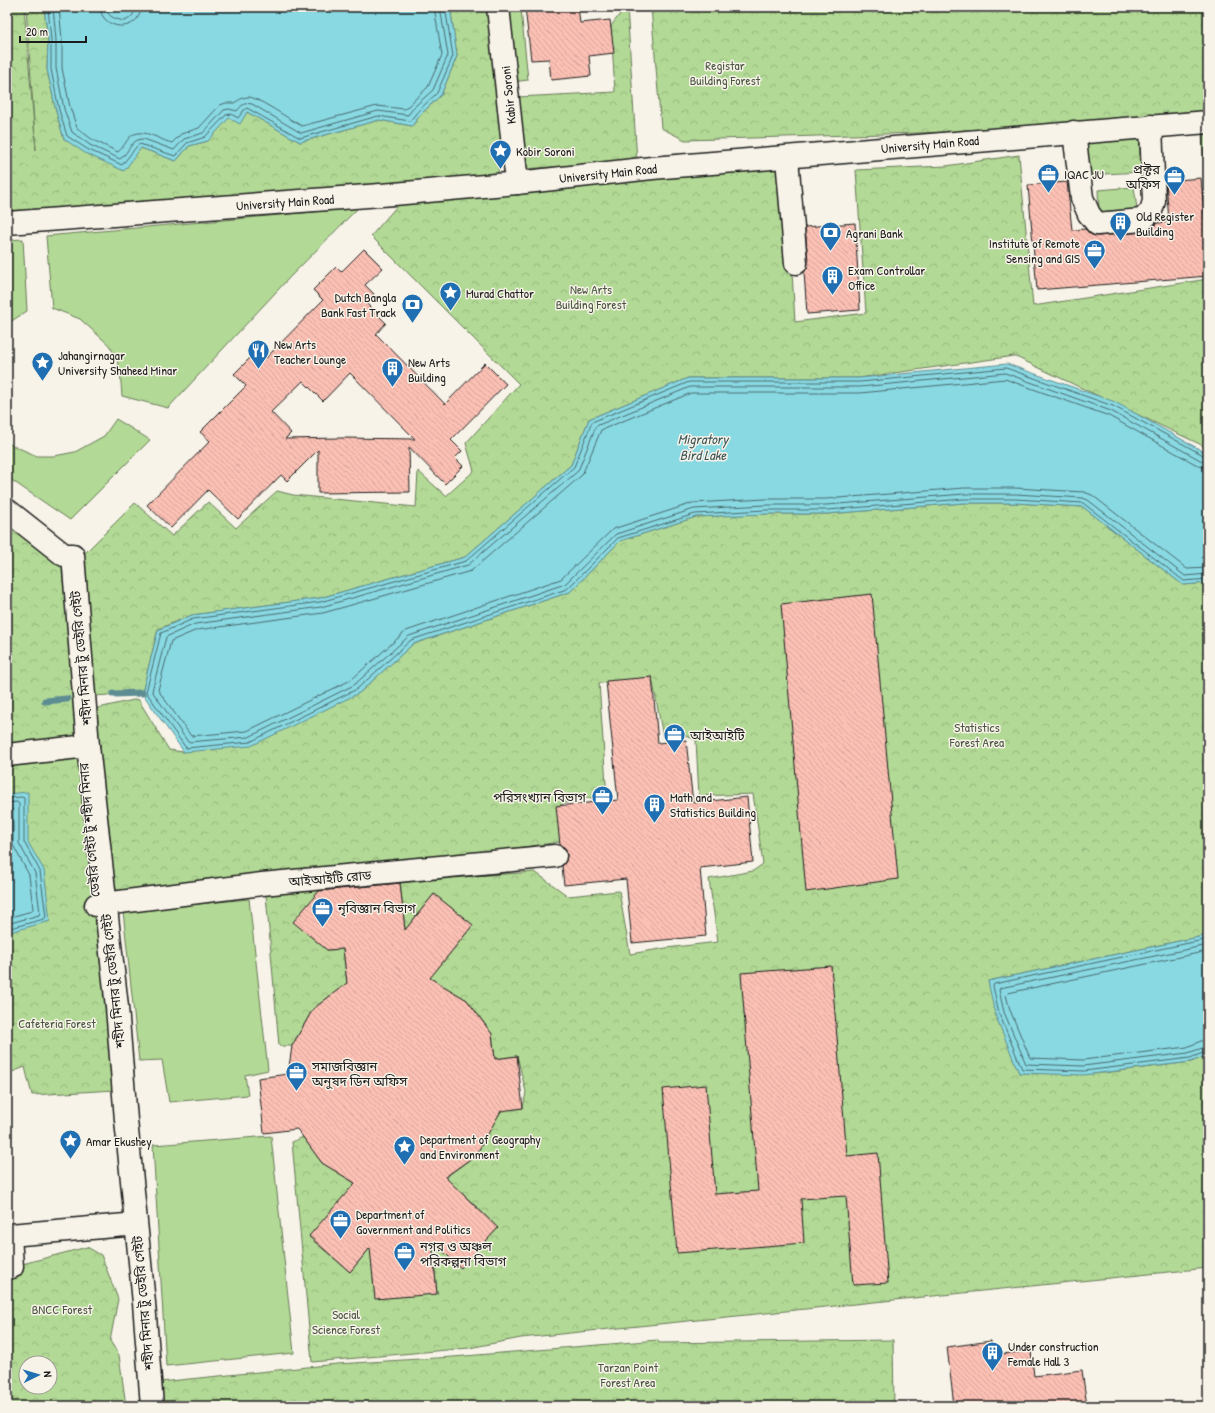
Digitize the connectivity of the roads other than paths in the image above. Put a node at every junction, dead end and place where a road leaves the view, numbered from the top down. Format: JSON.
{"nodes":[{"id":1,"x":498,"y":7,"type":"edge"},
{"id":2,"x":1208,"y":122,"type":"edge"},
{"id":3,"x":1151,"y":126,"type":"junction"},
{"id":4,"x":1074,"y":132,"type":"junction"},
{"id":5,"x":787,"y":158,"type":"junction"},
{"id":6,"x":517,"y":183,"type":"junction"},
{"id":7,"x":7,"y":223,"type":"edge"},
{"id":8,"x":796,"y":263,"type":"dead end"},
{"id":9,"x":7,"y":510,"type":"edge"},
{"id":10,"x":85,"y":746,"type":"junction"},
{"id":11,"x":7,"y":755,"type":"edge"},
{"id":12,"x":555,"y":856,"type":"dead end"},
{"id":13,"x":101,"y":905,"type":"junction"},
{"id":14,"x":131,"y":1226,"type":"junction"},
{"id":15,"x":7,"y":1268,"type":"edge"},
{"id":16,"x":145,"y":1383,"type":"junction"},
{"id":17,"x":143,"y":1406,"type":"edge"},
{"id":18,"x":152,"y":1406,"type":"edge"}],
"edges":[{"from":1,"to":6,"type":"street","name":"Kabir Soroni"},
{"from":2,"to":3,"type":"street","name":"University Main Road"},
{"from":3,"to":4,"type":"street","name":"University Main Road"},
{"from":3,"to":4,"type":"street"},
{"from":4,"to":5,"type":"street","name":"University Main Road"},
{"from":5,"to":6,"type":"street","name":"University Main Road"},
{"from":5,"to":8,"type":"street"},
{"from":6,"to":7,"type":"street","name":"University Main Road"},
{"from":9,"to":10,"type":"street","name":"শহীদ মিনার টু ডেইরি গেইট"},
{"from":10,"to":11,"type":"street"},
{"from":10,"to":13,"type":"street","name":"শহীদ মিনার টু ডেইরি গেইট"},
{"from":12,"to":13,"type":"street","name":"আইআইটি রোড"},
{"from":13,"to":14,"type":"street","name":"ডেইরি গেইট টু শহীদ মিনার"},
{"from":13,"to":14,"type":"street","name":"শহীদ মিনার টু ডেইরি গেইট"},
{"from":14,"to":15,"type":"street"},
{"from":14,"to":16,"type":"street"},
{"from":16,"to":17,"type":"street"},
{"from":16,"to":18,"type":"street","name":"শহীদ মিনার টু ডেইরি গেইট"}]}
